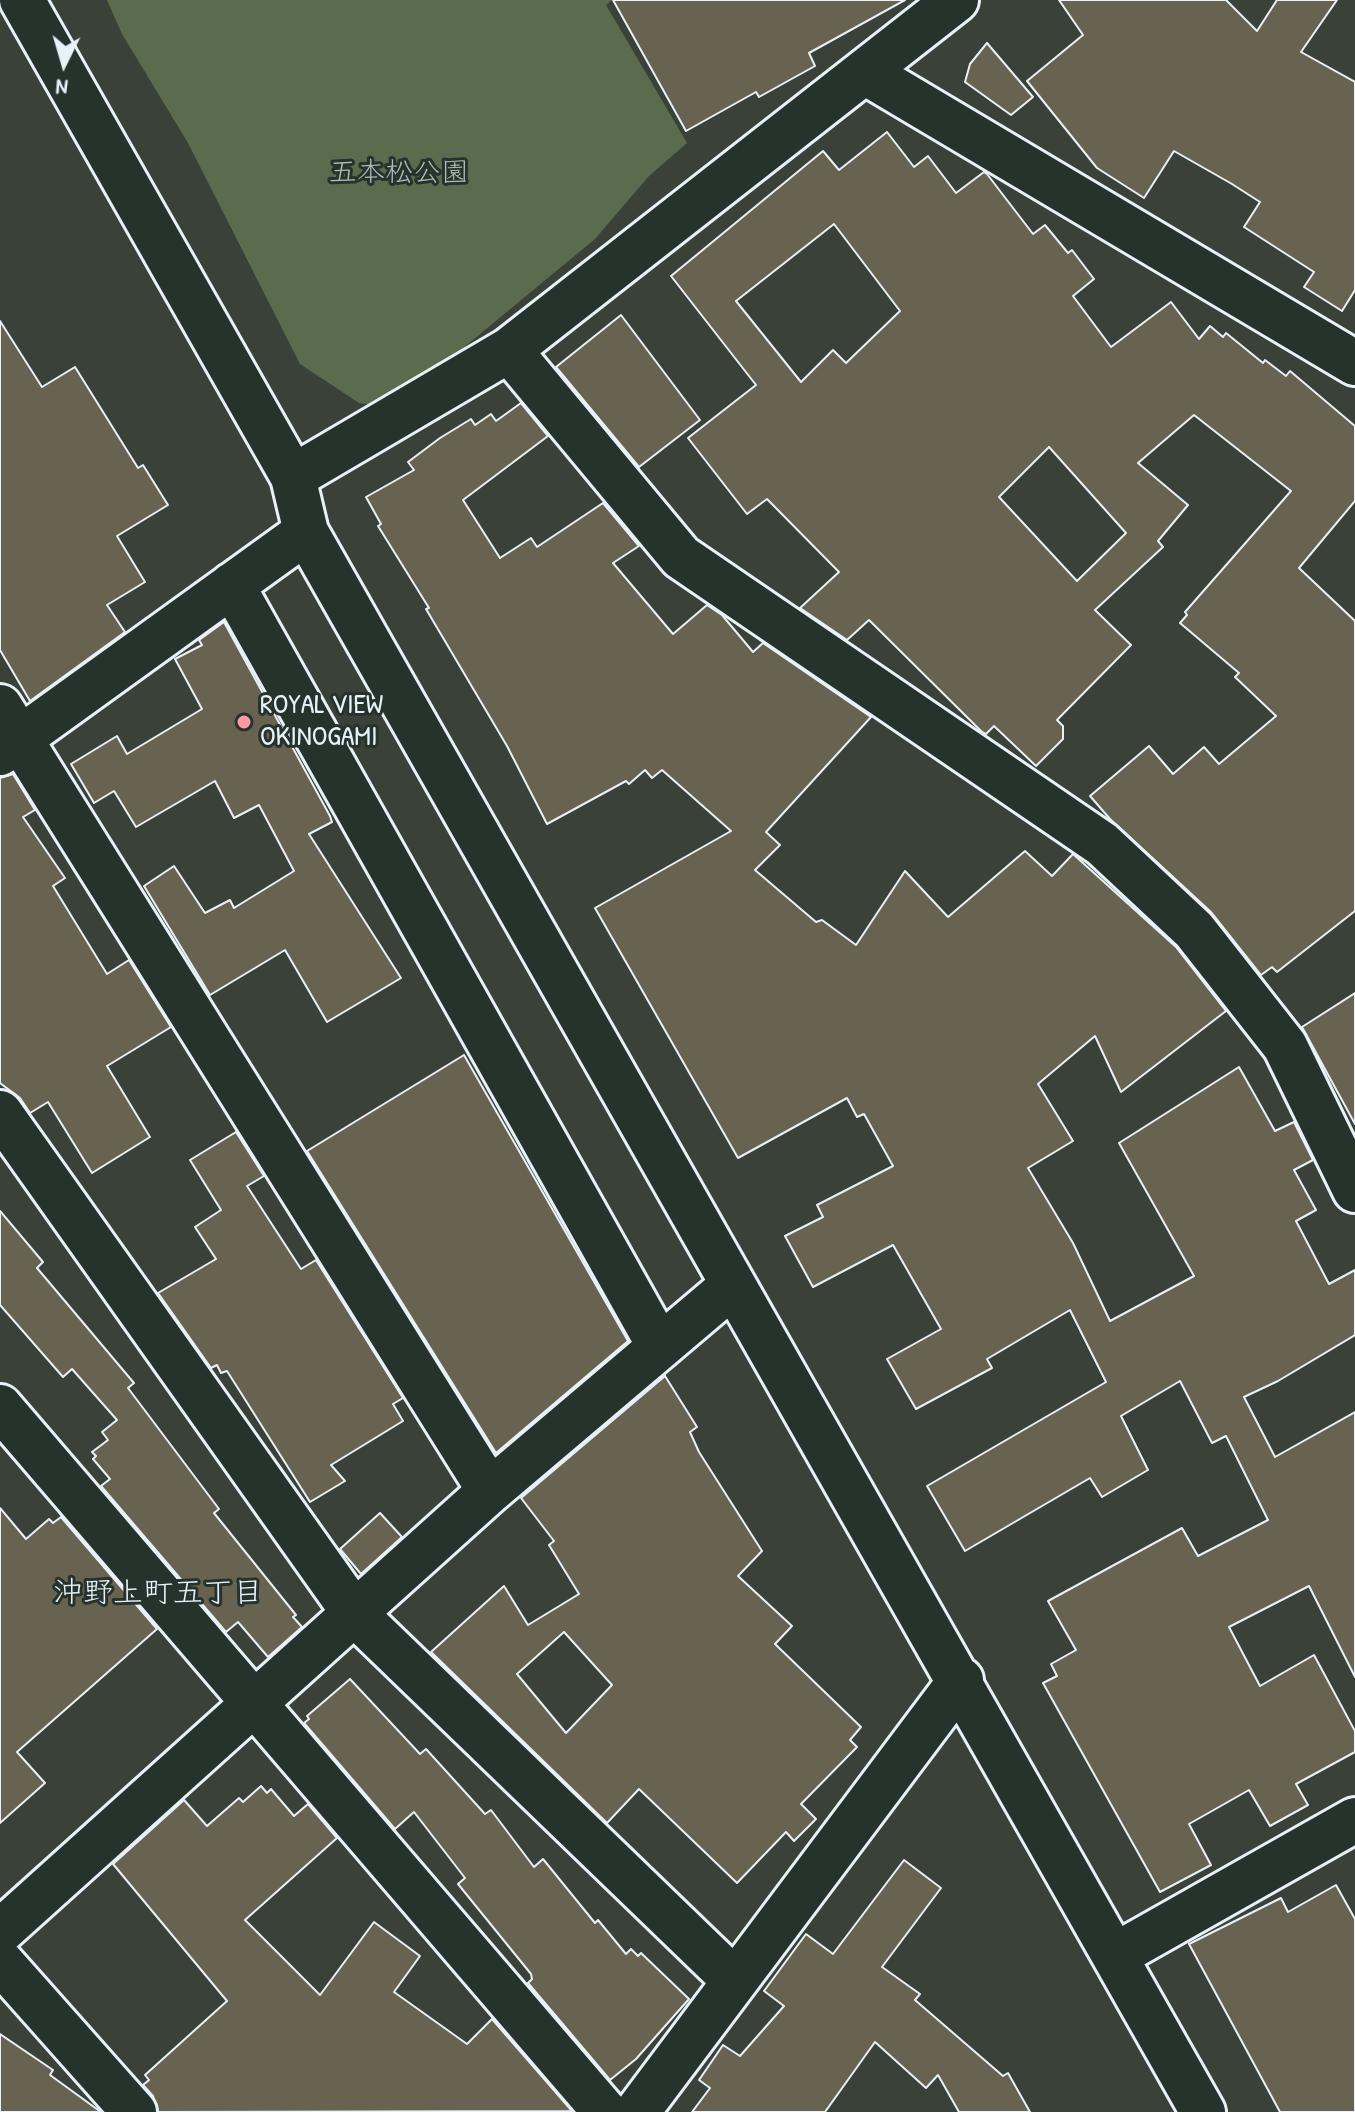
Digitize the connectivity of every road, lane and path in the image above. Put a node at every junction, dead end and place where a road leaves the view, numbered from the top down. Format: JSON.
{"nodes":[{"id":1,"x":22,"y":0,"type":"edge"},
{"id":2,"x":956,"y":0,"type":"edge"},
{"id":3,"x":865,"y":72,"type":"junction"},
{"id":4,"x":509,"y":350,"type":"junction"},
{"id":5,"x":1355,"y":363,"type":"edge"},
{"id":6,"x":293,"y":477,"type":"junction"},
{"id":7,"x":306,"y":532,"type":"junction"},
{"id":8,"x":232,"y":585,"type":"junction"},
{"id":9,"x":6,"y":733,"type":"edge"},
{"id":10,"x":0,"y":1113,"type":"edge"},
{"id":11,"x":1355,"y":1190,"type":"edge"},
{"id":12,"x":733,"y":1285,"type":"junction"},
{"id":13,"x":660,"y":1347,"type":"junction"},
{"id":14,"x":0,"y":1407,"type":"edge"},
{"id":15,"x":490,"y":1491,"type":"junction"},
{"id":16,"x":355,"y":1614,"type":"junction"},
{"id":17,"x":961,"y":1680,"type":"junction"},
{"id":18,"x":251,"y":1704,"type":"junction"},
{"id":19,"x":1355,"y":1820,"type":"edge"},
{"id":20,"x":0,"y":1932,"type":"edge"},
{"id":21,"x":1116,"y":1955,"type":"junction"},
{"id":22,"x":0,"y":1961,"type":"edge"},
{"id":23,"x":734,"y":1980,"type":"junction"},
{"id":24,"x":134,"y":2112,"type":"edge"},
{"id":25,"x":605,"y":2112,"type":"edge"},
{"id":26,"x":637,"y":2112,"type":"edge"},
{"id":27,"x":1203,"y":2112,"type":"edge"}],
"edges":[{"from":1,"to":6,"type":"street"},
{"from":2,"to":3,"type":"street"},
{"from":3,"to":4,"type":"street"},
{"from":3,"to":5,"type":"street"},
{"from":4,"to":6,"type":"street"},
{"from":4,"to":11,"type":"street"},
{"from":6,"to":7,"type":"street"},
{"from":7,"to":8,"type":"street"},
{"from":7,"to":12,"type":"street"},
{"from":8,"to":9,"type":"street"},
{"from":8,"to":13,"type":"street"},
{"from":9,"to":15,"type":"street"},
{"from":10,"to":16,"type":"street"},
{"from":12,"to":13,"type":"street"},
{"from":12,"to":17,"type":"street"},
{"from":13,"to":15,"type":"street"},
{"from":14,"to":18,"type":"street"},
{"from":15,"to":16,"type":"street"},
{"from":16,"to":18,"type":"street"},
{"from":16,"to":23,"type":"street"},
{"from":17,"to":21,"type":"street"},
{"from":17,"to":23,"type":"street"},
{"from":18,"to":20,"type":"street"},
{"from":18,"to":25,"type":"street"},
{"from":19,"to":21,"type":"street"},
{"from":21,"to":27,"type":"street"},
{"from":22,"to":24,"type":"street"},
{"from":23,"to":26,"type":"street"}]}
